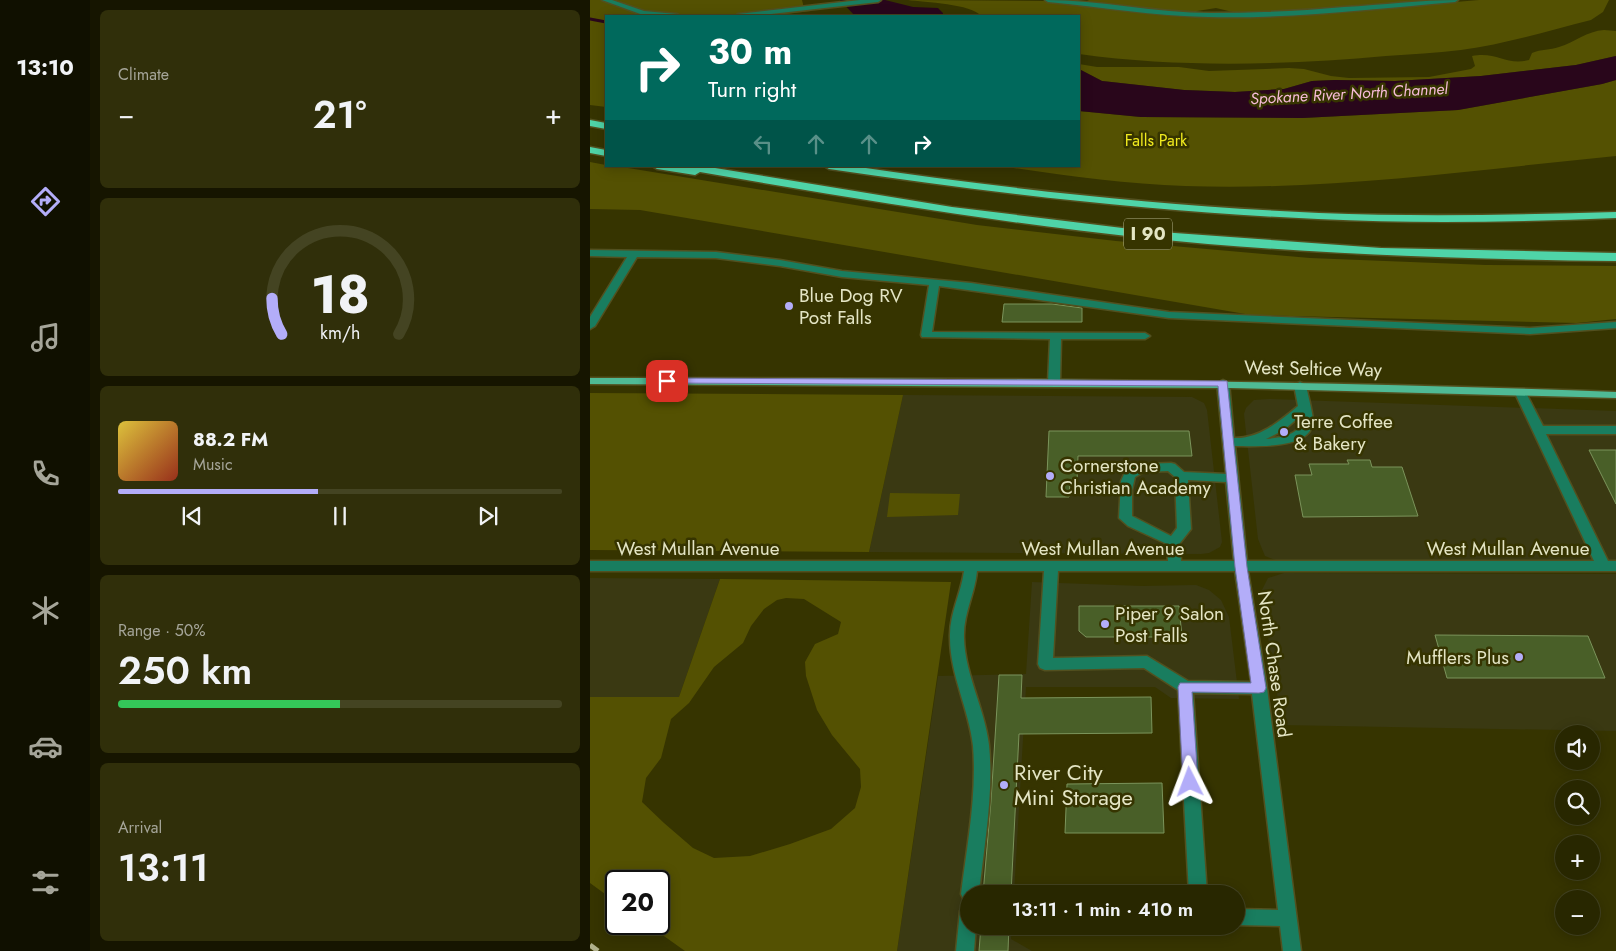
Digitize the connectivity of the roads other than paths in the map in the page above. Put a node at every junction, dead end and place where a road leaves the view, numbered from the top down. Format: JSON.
{"nodes":[{"id":1,"x":605,"y":0,"type":"edge"},
{"id":2,"x":878,"y":0,"type":"edge"},
{"id":3,"x":1048,"y":0,"type":"edge"},
{"id":4,"x":1455,"y":0,"type":"edge"},
{"id":5,"x":669,"y":15,"type":"edge"},
{"id":6,"x":748,"y":15,"type":"edge"},
{"id":7,"x":590,"y":123,"type":"edge"},
{"id":8,"x":605,"y":126,"type":"edge"},
{"id":9,"x":590,"y":129,"type":"edge"},
{"id":10,"x":605,"y":132,"type":"edge"},
{"id":11,"x":590,"y":150,"type":"edge"},
{"id":12,"x":605,"y":152,"type":"edge"},
{"id":13,"x":590,"y":156,"type":"edge"},
{"id":14,"x":605,"y":158,"type":"edge"},
{"id":15,"x":664,"y":167,"type":"edge"},
{"id":16,"x":690,"y":167,"type":"edge"},
{"id":17,"x":836,"y":167,"type":"edge"},
{"id":18,"x":864,"y":197,"type":"junction"},
{"id":19,"x":1616,"y":215,"type":"edge"},
{"id":20,"x":590,"y":253,"type":"edge"},
{"id":21,"x":634,"y":253,"type":"junction"},
{"id":22,"x":1616,"y":257,"type":"edge"},
{"id":23,"x":934,"y":283,"type":"junction"},
{"id":24,"x":1616,"y":325,"type":"edge"},
{"id":25,"x":590,"y":326,"type":"edge"},
{"id":26,"x":1056,"y":336,"type":"junction"},
{"id":27,"x":1145,"y":336,"type":"dead end"},
{"id":28,"x":590,"y":381,"type":"edge"},
{"id":29,"x":1054,"y":382,"type":"junction"},
{"id":30,"x":1223,"y":383,"type":"junction"},
{"id":31,"x":1300,"y":385,"type":"junction"},
{"id":32,"x":1520,"y":391,"type":"junction"},
{"id":33,"x":1616,"y":395,"type":"edge"},
{"id":34,"x":1304,"y":407,"type":"junction"},
{"id":35,"x":1539,"y":430,"type":"junction"},
{"id":36,"x":1616,"y":430,"type":"edge"},
{"id":37,"x":1228,"y":442,"type":"junction"},
{"id":38,"x":1250,"y":442,"type":"junction"},
{"id":39,"x":1181,"y":476,"type":"junction"},
{"id":40,"x":1232,"y":478,"type":"junction"},
{"id":41,"x":1173,"y":542,"type":"junction"},
{"id":42,"x":590,"y":566,"type":"edge"},
{"id":43,"x":1609,"y":566,"type":"edge"},
{"id":44,"x":971,"y":567,"type":"junction"},
{"id":45,"x":1051,"y":567,"type":"junction"},
{"id":46,"x":1175,"y":567,"type":"junction"},
{"id":47,"x":1241,"y":567,"type":"junction"},
{"id":48,"x":1185,"y":687,"type":"junction"},
{"id":49,"x":1259,"y":688,"type":"junction"},
{"id":50,"x":971,"y":885,"type":"edge"},
{"id":51,"x":1197,"y":885,"type":"edge"},
{"id":52,"x":1245,"y":917,"type":"edge"},
{"id":53,"x":1288,"y":918,"type":"junction"},
{"id":54,"x":967,"y":935,"type":"edge"},
{"id":55,"x":965,"y":951,"type":"edge"},
{"id":56,"x":1292,"y":951,"type":"edge"}],
"edges":[{"from":1,"to":5,"type":"street"},
{"from":2,"to":6,"type":"street"},
{"from":3,"to":4,"type":"street"},
{"from":7,"to":8,"type":"highway"},
{"from":9,"to":10,"type":"highway"},
{"from":11,"to":12,"type":"highway"},
{"from":13,"to":14,"type":"highway"},
{"from":15,"to":18,"type":"highway"},
{"from":16,"to":18,"type":"highway","number":"I 90"},
{"from":17,"to":19,"type":"highway","number":"I 90"},
{"from":18,"to":22,"type":"highway","number":"I 90"},
{"from":20,"to":21,"type":"street"},
{"from":21,"to":23,"type":"street"},
{"from":21,"to":25,"type":"street"},
{"from":23,"to":24,"type":"street"},
{"from":23,"to":26,"type":"street"},
{"from":26,"to":27,"type":"street"},
{"from":26,"to":29,"type":"street"},
{"from":28,"to":29,"type":"main road","name":"West Seltice Way"},
{"from":29,"to":30,"type":"main road","name":"West Seltice Way"},
{"from":30,"to":31,"type":"main road","name":"West Seltice Way"},
{"from":30,"to":37,"type":"street","name":"North Chase Road"},
{"from":31,"to":32,"type":"main road","name":"West Seltice Way"},
{"from":31,"to":34,"type":"street"},
{"from":32,"to":33,"type":"main road","name":"West Seltice Way"},
{"from":32,"to":35,"type":"street"},
{"from":34,"to":38,"type":"street"},
{"from":34,"to":38,"type":"street"},
{"from":35,"to":36,"type":"street"},
{"from":35,"to":43,"type":"street"},
{"from":37,"to":38,"type":"street"},
{"from":37,"to":40,"type":"street","name":"North Chase Road"},
{"from":39,"to":40,"type":"street"},
{"from":39,"to":41,"type":"street"},
{"from":39,"to":41,"type":"street"},
{"from":40,"to":47,"type":"street","name":"North Chase Road"},
{"from":41,"to":46,"type":"street"},
{"from":42,"to":44,"type":"street","name":"West Mullan Avenue"},
{"from":43,"to":47,"type":"street","name":"West Mullan Avenue"},
{"from":44,"to":45,"type":"street","name":"West Mullan Avenue"},
{"from":44,"to":50,"type":"street"},
{"from":45,"to":46,"type":"street","name":"West Mullan Avenue"},
{"from":45,"to":48,"type":"street"},
{"from":46,"to":47,"type":"street","name":"West Mullan Avenue"},
{"from":47,"to":49,"type":"street","name":"North Chase Road"},
{"from":48,"to":49,"type":"street"},
{"from":48,"to":51,"type":"street"},
{"from":49,"to":53,"type":"street","name":"North Chase Road"},
{"from":52,"to":53,"type":"street"},
{"from":53,"to":56,"type":"street","name":"North Chase Road"},
{"from":54,"to":55,"type":"street"}]}
